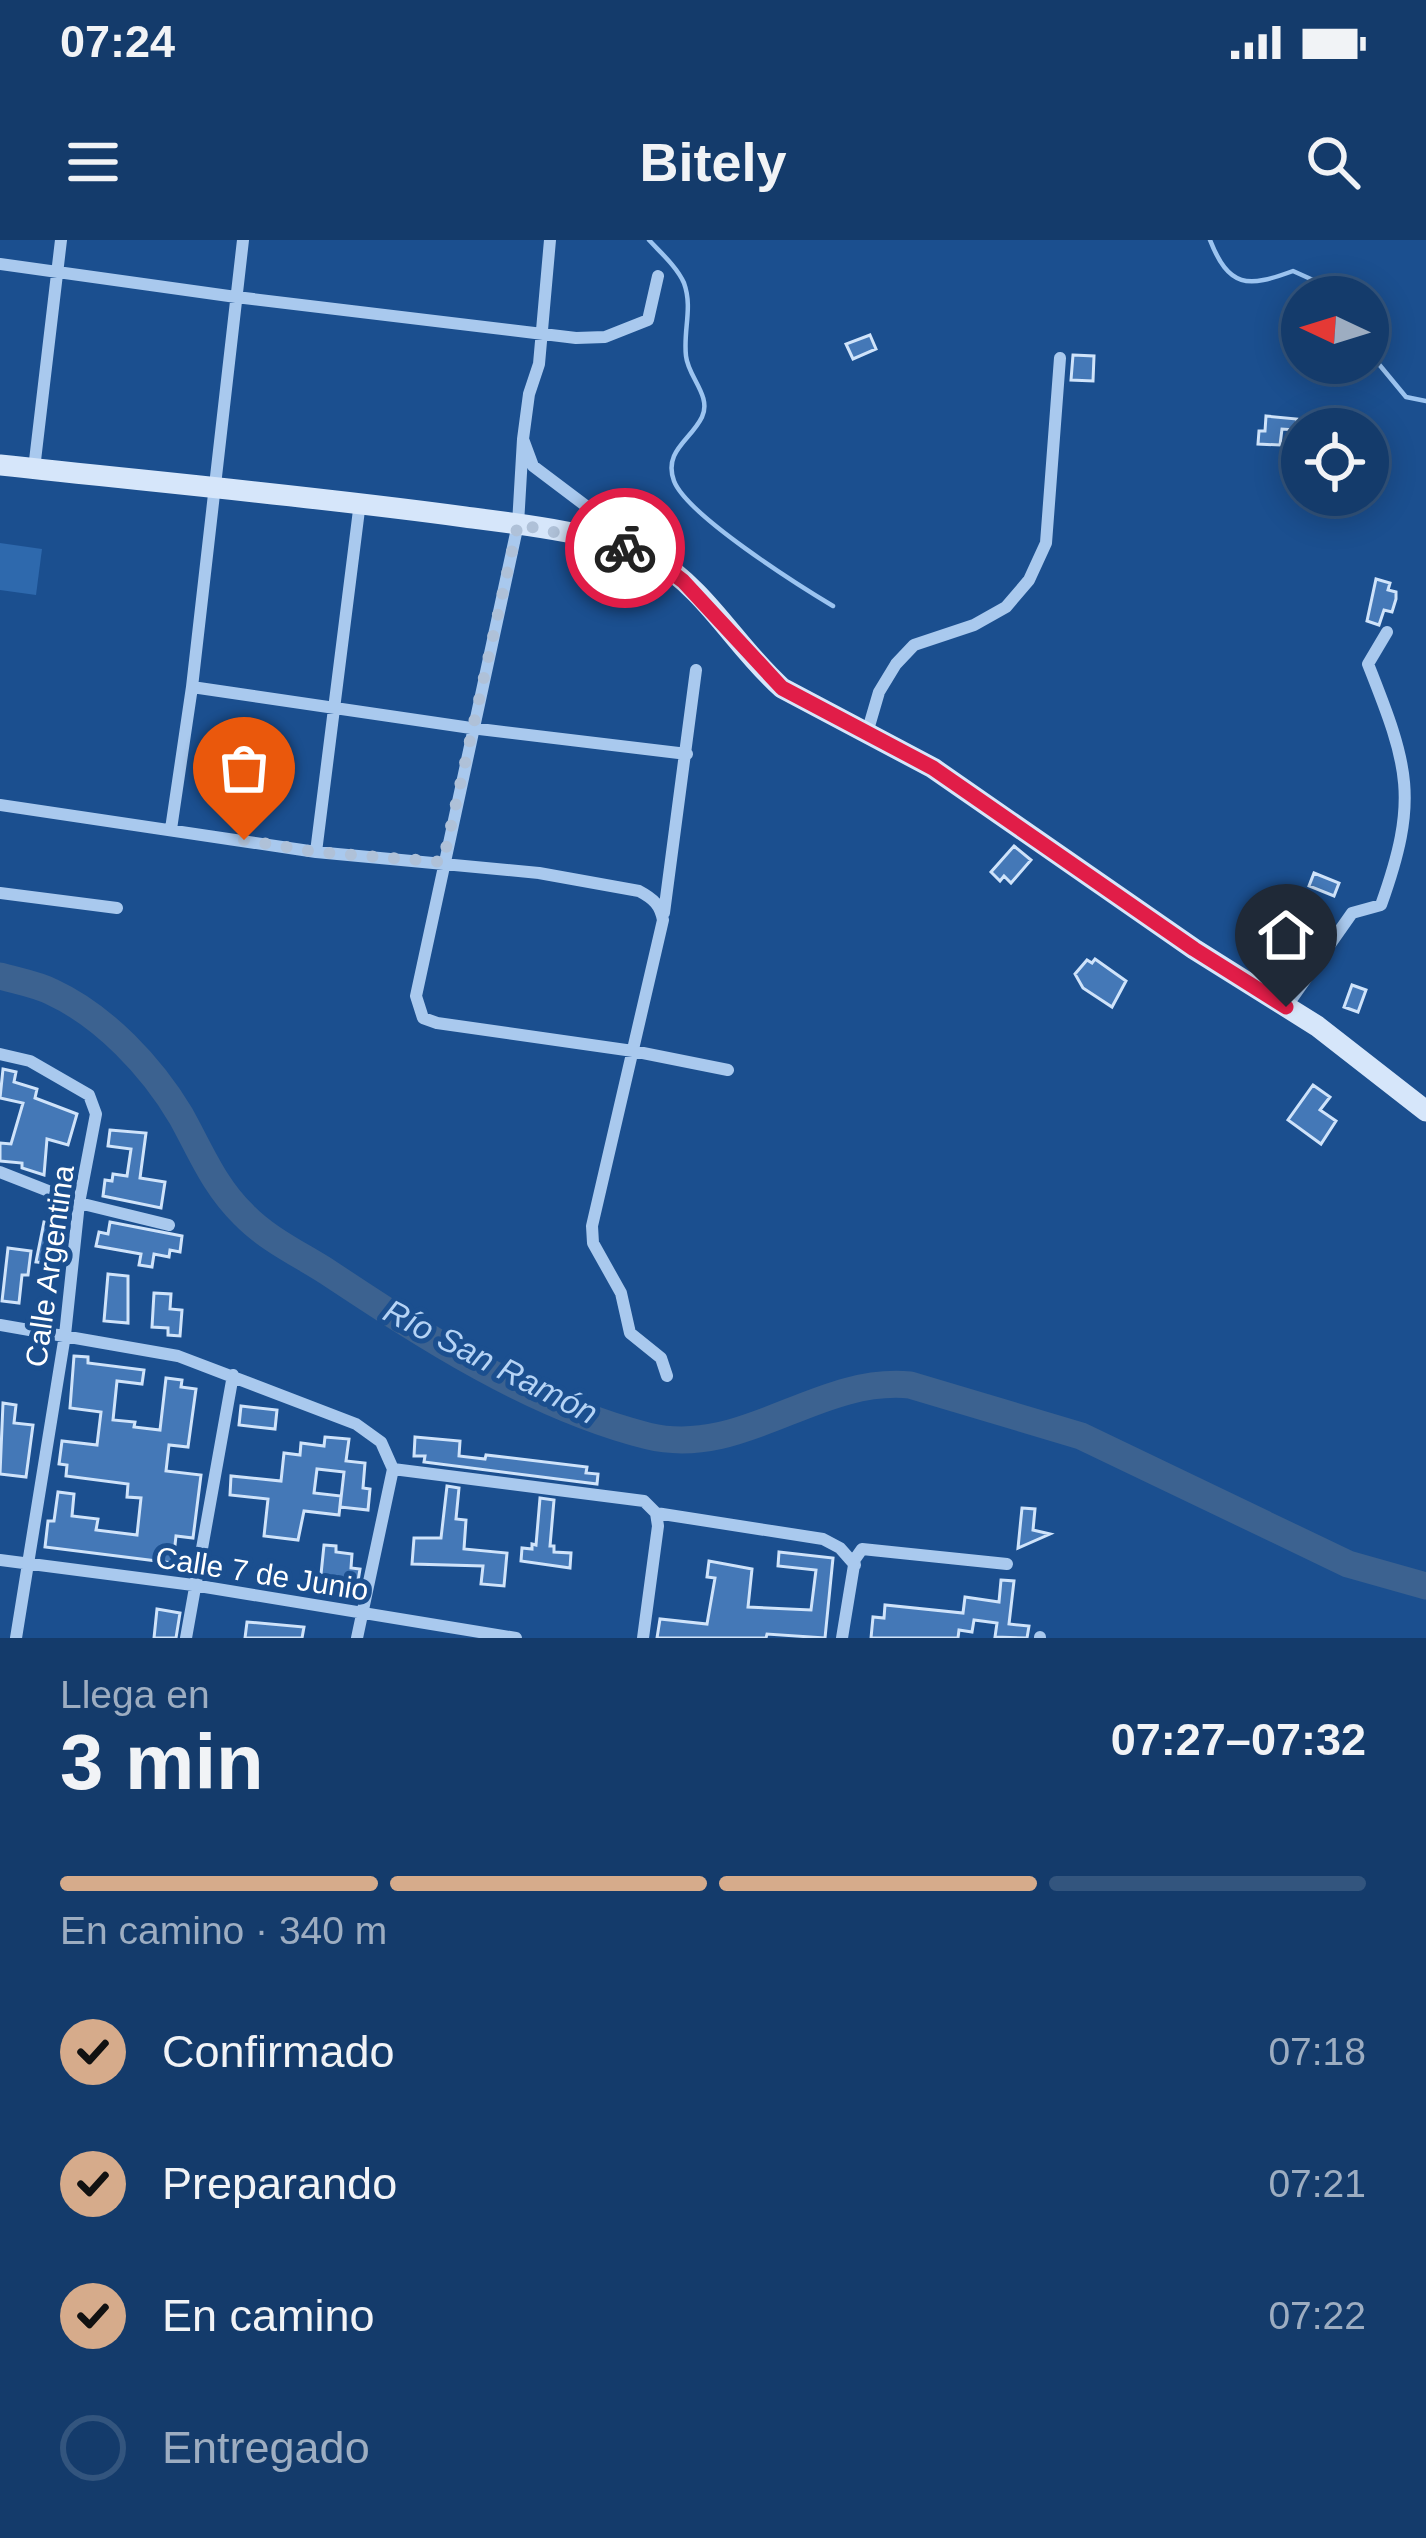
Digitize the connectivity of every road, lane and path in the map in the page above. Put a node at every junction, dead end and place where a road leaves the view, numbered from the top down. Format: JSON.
{"nodes":[{"id":1,"x":61,"y":240,"type":"edge"},
{"id":2,"x":243,"y":240,"type":"edge"},
{"id":3,"x":550,"y":240,"type":"edge"},
{"id":4,"x":0,"y":264,"type":"edge"},
{"id":5,"x":57,"y":271,"type":"junction"},
{"id":6,"x":658,"y":276,"type":"dead end"},
{"id":7,"x":236,"y":298,"type":"junction"},
{"id":8,"x":540,"y":334,"type":"junction"},
{"id":9,"x":1060,"y":358,"type":"dead end"},
{"id":10,"x":523,"y":439,"type":"junction"},
{"id":11,"x":0,"y":465,"type":"edge"},
{"id":12,"x":34,"y":469,"type":"junction"},
{"id":13,"x":214,"y":486,"type":"junction"},
{"id":14,"x":360,"y":502,"type":"junction"},
{"id":15,"x":518,"y":524,"type":"junction"},
{"id":16,"x":649,"y":555,"type":"junction"},
{"id":17,"x":1388,"y":632,"type":"dead end"},
{"id":18,"x":696,"y":670,"type":"dead end"},
{"id":19,"x":192,"y":687,"type":"junction"},
{"id":20,"x":334,"y":706,"type":"junction"},
{"id":21,"x":471,"y":728,"type":"junction"},
{"id":22,"x":867,"y":733,"type":"junction"},
{"id":23,"x":687,"y":754,"type":"junction"},
{"id":24,"x":0,"y":805,"type":"edge"},
{"id":25,"x":171,"y":829,"type":"junction"},
{"id":26,"x":316,"y":852,"type":"junction"},
{"id":27,"x":443,"y":862,"type":"junction"},
{"id":28,"x":0,"y":893,"type":"edge"},
{"id":29,"x":117,"y":908,"type":"dead end"},
{"id":30,"x":663,"y":920,"type":"junction"},
{"id":31,"x":1286,"y":1007,"type":"junction"},
{"id":32,"x":632,"y":1051,"type":"junction"},
{"id":33,"x":0,"y":1054,"type":"edge"},
{"id":34,"x":728,"y":1070,"type":"dead end"},
{"id":35,"x":1426,"y":1111,"type":"edge"},
{"id":36,"x":0,"y":1172,"type":"edge"},
{"id":37,"x":79,"y":1203,"type":"junction"},
{"id":38,"x":170,"y":1225,"type":"dead end"},
{"id":39,"x":0,"y":1325,"type":"edge"},
{"id":40,"x":65,"y":1335,"type":"junction"},
{"id":41,"x":233,"y":1375,"type":"junction"},
{"id":42,"x":668,"y":1376,"type":"dead end"},
{"id":43,"x":393,"y":1469,"type":"junction"},
{"id":44,"x":656,"y":1513,"type":"junction"},
{"id":45,"x":0,"y":1560,"type":"edge"},
{"id":46,"x":27,"y":1564,"type":"junction"},
{"id":47,"x":855,"y":1564,"type":"junction"},
{"id":48,"x":1007,"y":1564,"type":"dead end"},
{"id":49,"x":193,"y":1586,"type":"junction"},
{"id":50,"x":360,"y":1614,"type":"junction"},
{"id":51,"x":16,"y":1638,"type":"edge"},
{"id":52,"x":186,"y":1638,"type":"edge"},
{"id":53,"x":358,"y":1638,"type":"edge"},
{"id":54,"x":516,"y":1638,"type":"edge"},
{"id":55,"x":643,"y":1638,"type":"edge"},
{"id":56,"x":842,"y":1638,"type":"edge"}],
"edges":[{"from":1,"to":5,"type":"street"},
{"from":2,"to":7,"type":"street"},
{"from":3,"to":8,"type":"street"},
{"from":4,"to":5,"type":"street"},
{"from":5,"to":7,"type":"street"},
{"from":5,"to":12,"type":"street"},
{"from":6,"to":8,"type":"street"},
{"from":7,"to":8,"type":"street"},
{"from":7,"to":13,"type":"street"},
{"from":8,"to":10,"type":"street"},
{"from":9,"to":22,"type":"street"},
{"from":10,"to":15,"type":"street"},
{"from":10,"to":16,"type":"street"},
{"from":11,"to":12,"type":"main road"},
{"from":12,"to":13,"type":"main road"},
{"from":13,"to":14,"type":"main road"},
{"from":13,"to":19,"type":"street"},
{"from":14,"to":15,"type":"main road"},
{"from":14,"to":20,"type":"street"},
{"from":15,"to":16,"type":"main road"},
{"from":15,"to":21,"type":"street"},
{"from":16,"to":22,"type":"main road"},
{"from":17,"to":31,"type":"street"},
{"from":18,"to":23,"type":"street"},
{"from":19,"to":20,"type":"street"},
{"from":19,"to":25,"type":"street"},
{"from":20,"to":21,"type":"street"},
{"from":20,"to":26,"type":"street"},
{"from":21,"to":23,"type":"street"},
{"from":21,"to":27,"type":"street"},
{"from":22,"to":31,"type":"main road"},
{"from":23,"to":30,"type":"street"},
{"from":24,"to":25,"type":"street"},
{"from":25,"to":26,"type":"street"},
{"from":26,"to":27,"type":"street"},
{"from":27,"to":30,"type":"street"},
{"from":27,"to":32,"type":"street"},
{"from":28,"to":29,"type":"street"},
{"from":30,"to":32,"type":"street"},
{"from":31,"to":35,"type":"main road"},
{"from":32,"to":34,"type":"street"},
{"from":32,"to":42,"type":"street"},
{"from":33,"to":37,"type":"street","name":"Calle Argentina"},
{"from":36,"to":37,"type":"street"},
{"from":37,"to":38,"type":"street"},
{"from":37,"to":40,"type":"street","name":"Calle Argentina"},
{"from":39,"to":40,"type":"street"},
{"from":40,"to":41,"type":"street"},
{"from":40,"to":46,"type":"street","name":"Calle Argentina"},
{"from":41,"to":43,"type":"street"},
{"from":41,"to":49,"type":"street"},
{"from":43,"to":44,"type":"street"},
{"from":43,"to":50,"type":"street"},
{"from":44,"to":47,"type":"street"},
{"from":44,"to":55,"type":"street"},
{"from":45,"to":46,"type":"street","name":"Calle 7 de Junio"},
{"from":46,"to":49,"type":"street","name":"Calle 7 de Junio"},
{"from":46,"to":51,"type":"street","name":"Calle Argentina"},
{"from":47,"to":48,"type":"street"},
{"from":47,"to":56,"type":"street"},
{"from":49,"to":50,"type":"street","name":"Calle 7 de Junio"},
{"from":49,"to":52,"type":"street"},
{"from":50,"to":53,"type":"street"},
{"from":50,"to":54,"type":"street","name":"Calle 7 de Junio"}]}
